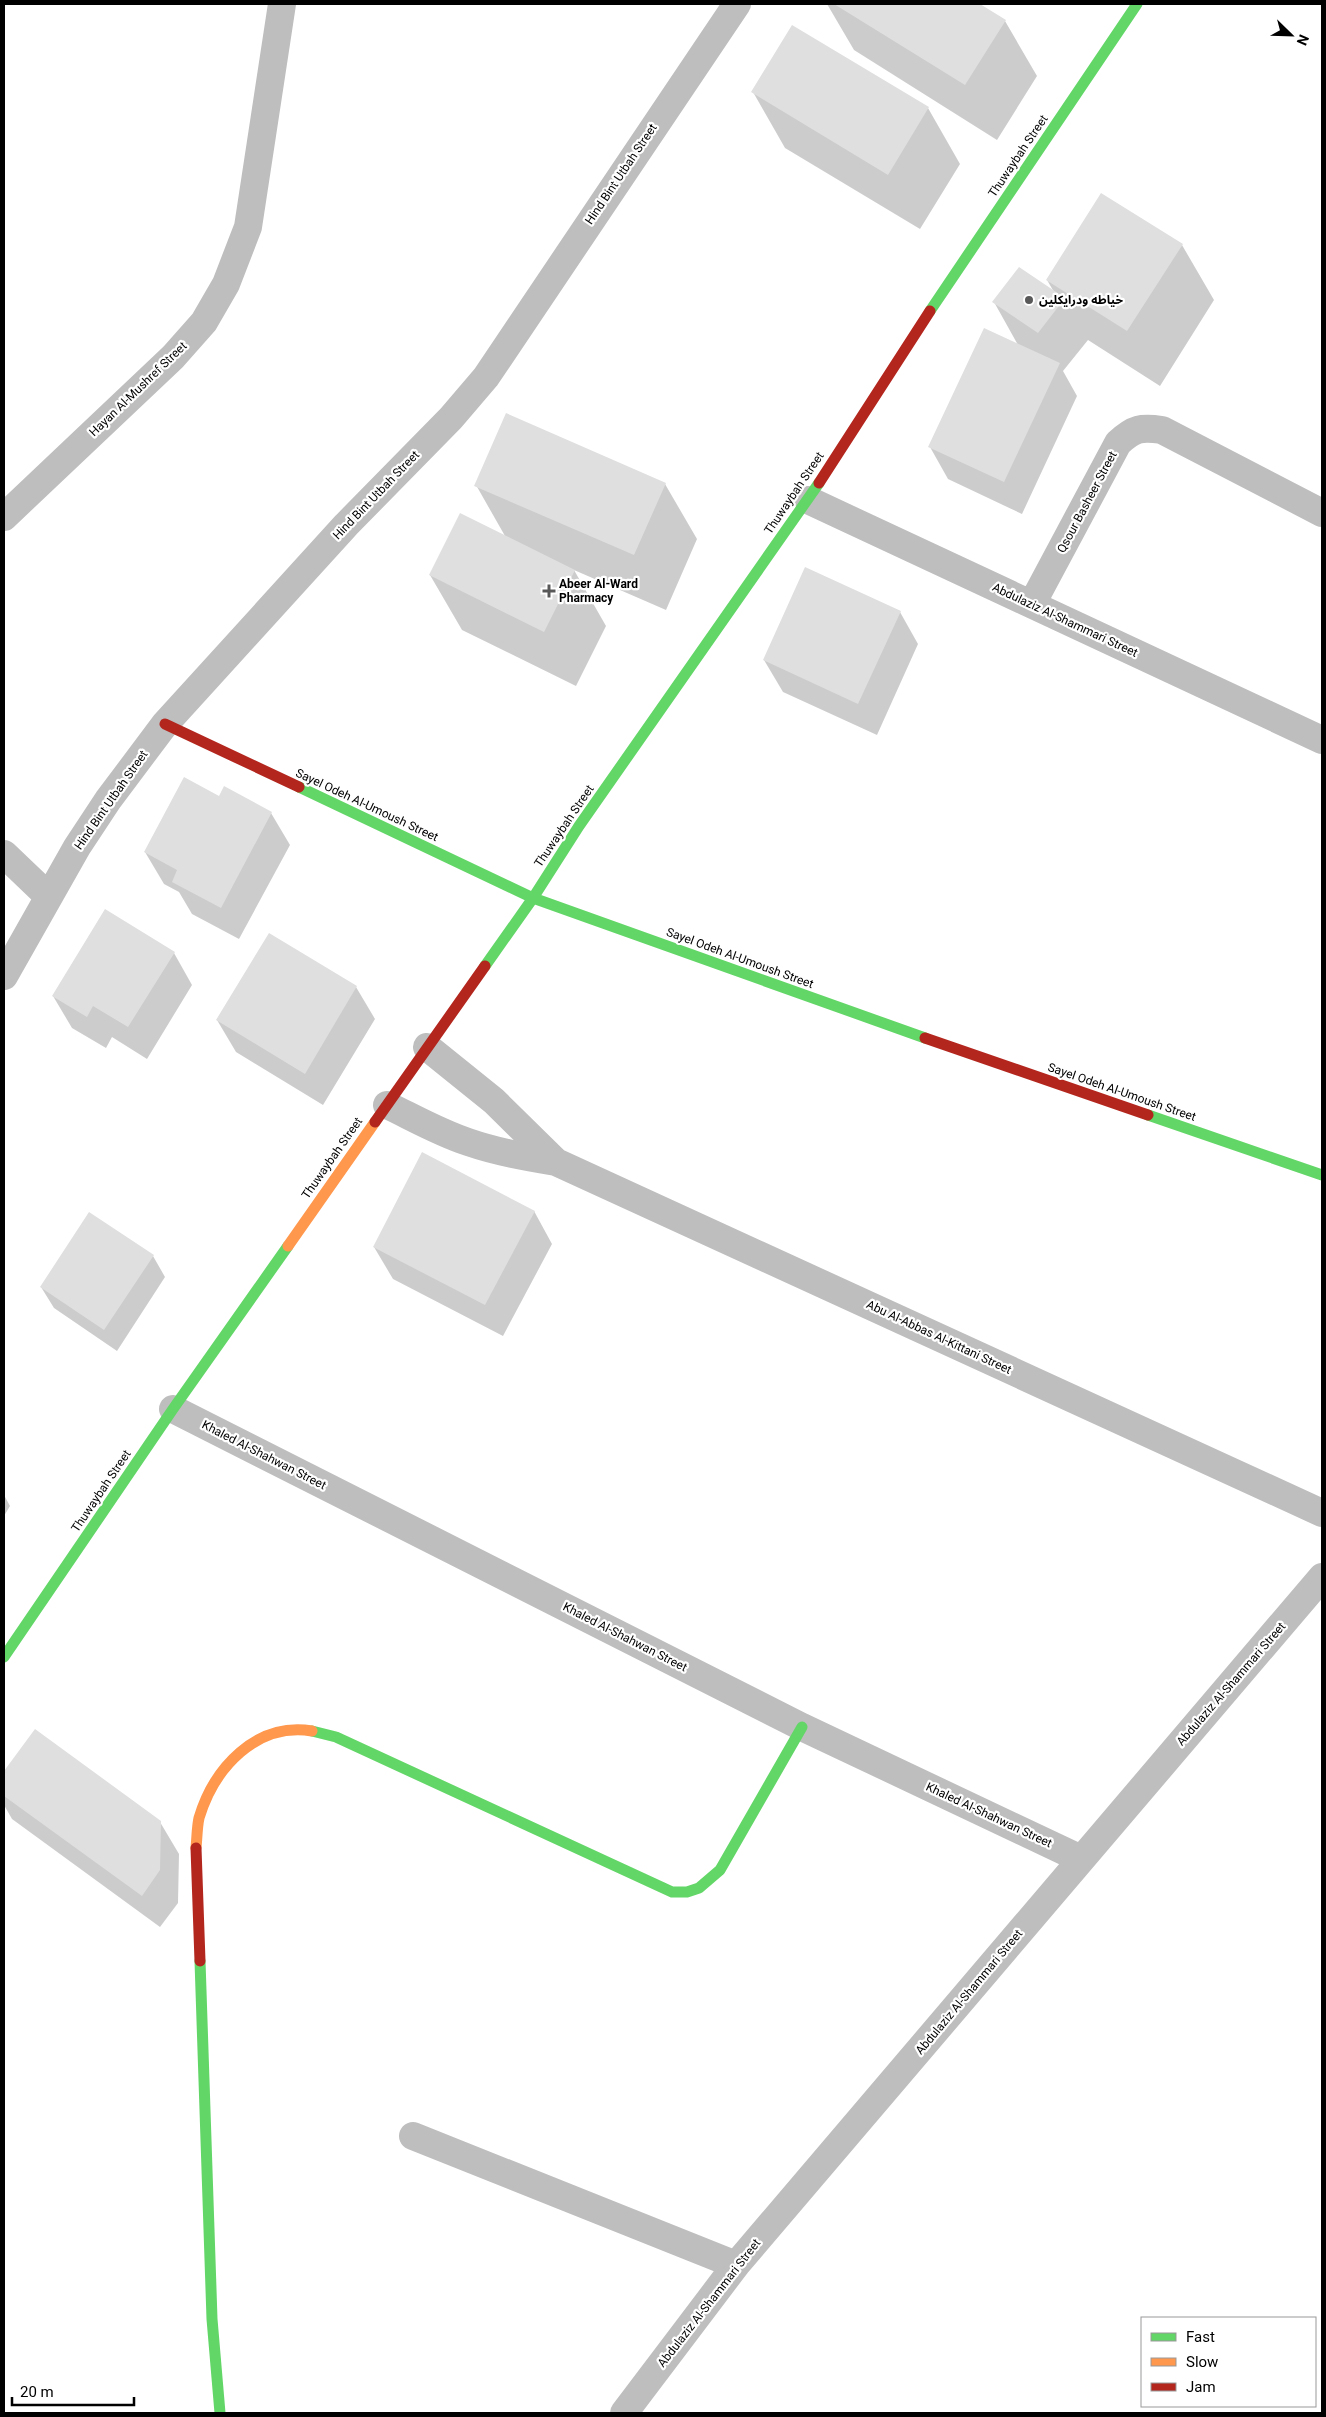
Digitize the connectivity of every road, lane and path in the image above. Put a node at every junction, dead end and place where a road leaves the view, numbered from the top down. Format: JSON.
{"nodes":[{"id":1,"x":282,"y":4,"type":"edge"},
{"id":2,"x":738,"y":4,"type":"edge"},
{"id":3,"x":1137,"y":4,"type":"edge"},
{"id":4,"x":1148,"y":8,"type":"dead end"},
{"id":5,"x":1122,"y":26,"type":"junction"},
{"id":6,"x":808,"y":500,"type":"junction"},
{"id":7,"x":1322,"y":513,"type":"edge"},
{"id":8,"x":4,"y":517,"type":"edge"},
{"id":9,"x":1032,"y":604,"type":"junction"},
{"id":10,"x":165,"y":724,"type":"junction"},
{"id":11,"x":1322,"y":740,"type":"edge"},
{"id":12,"x":4,"y":854,"type":"edge"},
{"id":13,"x":48,"y":896,"type":"junction"},
{"id":14,"x":533,"y":898,"type":"junction"},
{"id":15,"x":4,"y":976,"type":"edge"},
{"id":16,"x":427,"y":1047,"type":"junction"},
{"id":17,"x":387,"y":1105,"type":"junction"},
{"id":18,"x":556,"y":1162,"type":"junction"},
{"id":19,"x":1322,"y":1175,"type":"edge"},
{"id":20,"x":173,"y":1409,"type":"junction"},
{"id":21,"x":1322,"y":1513,"type":"edge"},
{"id":22,"x":1322,"y":1577,"type":"edge"},
{"id":23,"x":4,"y":1657,"type":"edge"},
{"id":24,"x":802,"y":1727,"type":"junction"},
{"id":25,"x":1081,"y":1859,"type":"junction"},
{"id":26,"x":413,"y":2136,"type":"dead end"},
{"id":27,"x":736,"y":2265,"type":"junction"},
{"id":28,"x":220,"y":2413,"type":"edge"},
{"id":29,"x":624,"y":2413,"type":"edge"}],
"edges":[{"from":1,"to":8,"type":"street","name":"Hayan Al-Mushref Street"},
{"from":2,"to":10,"type":"street","name":"Hind Bint Utbah Street"},
{"from":3,"to":5,"type":"street","name":"Thuwaybah Street"},
{"from":4,"to":5,"type":"street"},
{"from":5,"to":6,"type":"street","name":"Thuwaybah Street"},
{"from":6,"to":9,"type":"street","name":"Abdulaziz Al-Shammari Street"},
{"from":6,"to":14,"type":"street","name":"Thuwaybah Street"},
{"from":7,"to":9,"type":"street","name":"Qsour Basheer Street"},
{"from":9,"to":11,"type":"street","name":"Abdulaziz Al-Shammari Street"},
{"from":10,"to":13,"type":"street","name":"Hind Bint Utbah Street"},
{"from":10,"to":14,"type":"street","name":"Sayel Odeh Al-Umoush Street"},
{"from":12,"to":13,"type":"street"},
{"from":13,"to":15,"type":"street","name":"Hind Bint Utbah Street"},
{"from":14,"to":16,"type":"street","name":"Thuwaybah Street"},
{"from":14,"to":19,"type":"street","name":"Sayel Odeh Al-Umoush Street"},
{"from":16,"to":17,"type":"street","name":"Thuwaybah Street"},
{"from":16,"to":18,"type":"street","name":"Abu Al-Abbas Al-Kittani Street"},
{"from":17,"to":18,"type":"street","name":"Abu Al-Abbas Al-Kittani Street"},
{"from":17,"to":20,"type":"street","name":"Thuwaybah Street"},
{"from":18,"to":21,"type":"street","name":"Abu Al-Abbas Al-Kittani Street"},
{"from":20,"to":23,"type":"street","name":"Thuwaybah Street"},
{"from":20,"to":24,"type":"street","name":"Khaled Al-Shahwan Street"},
{"from":22,"to":25,"type":"street","name":"Abdulaziz Al-Shammari Street"},
{"from":24,"to":25,"type":"street","name":"Khaled Al-Shahwan Street"},
{"from":24,"to":28,"type":"street"},
{"from":25,"to":27,"type":"street","name":"Abdulaziz Al-Shammari Street"},
{"from":26,"to":27,"type":"street"},
{"from":27,"to":29,"type":"street","name":"Abdulaziz Al-Shammari Street"}]}
